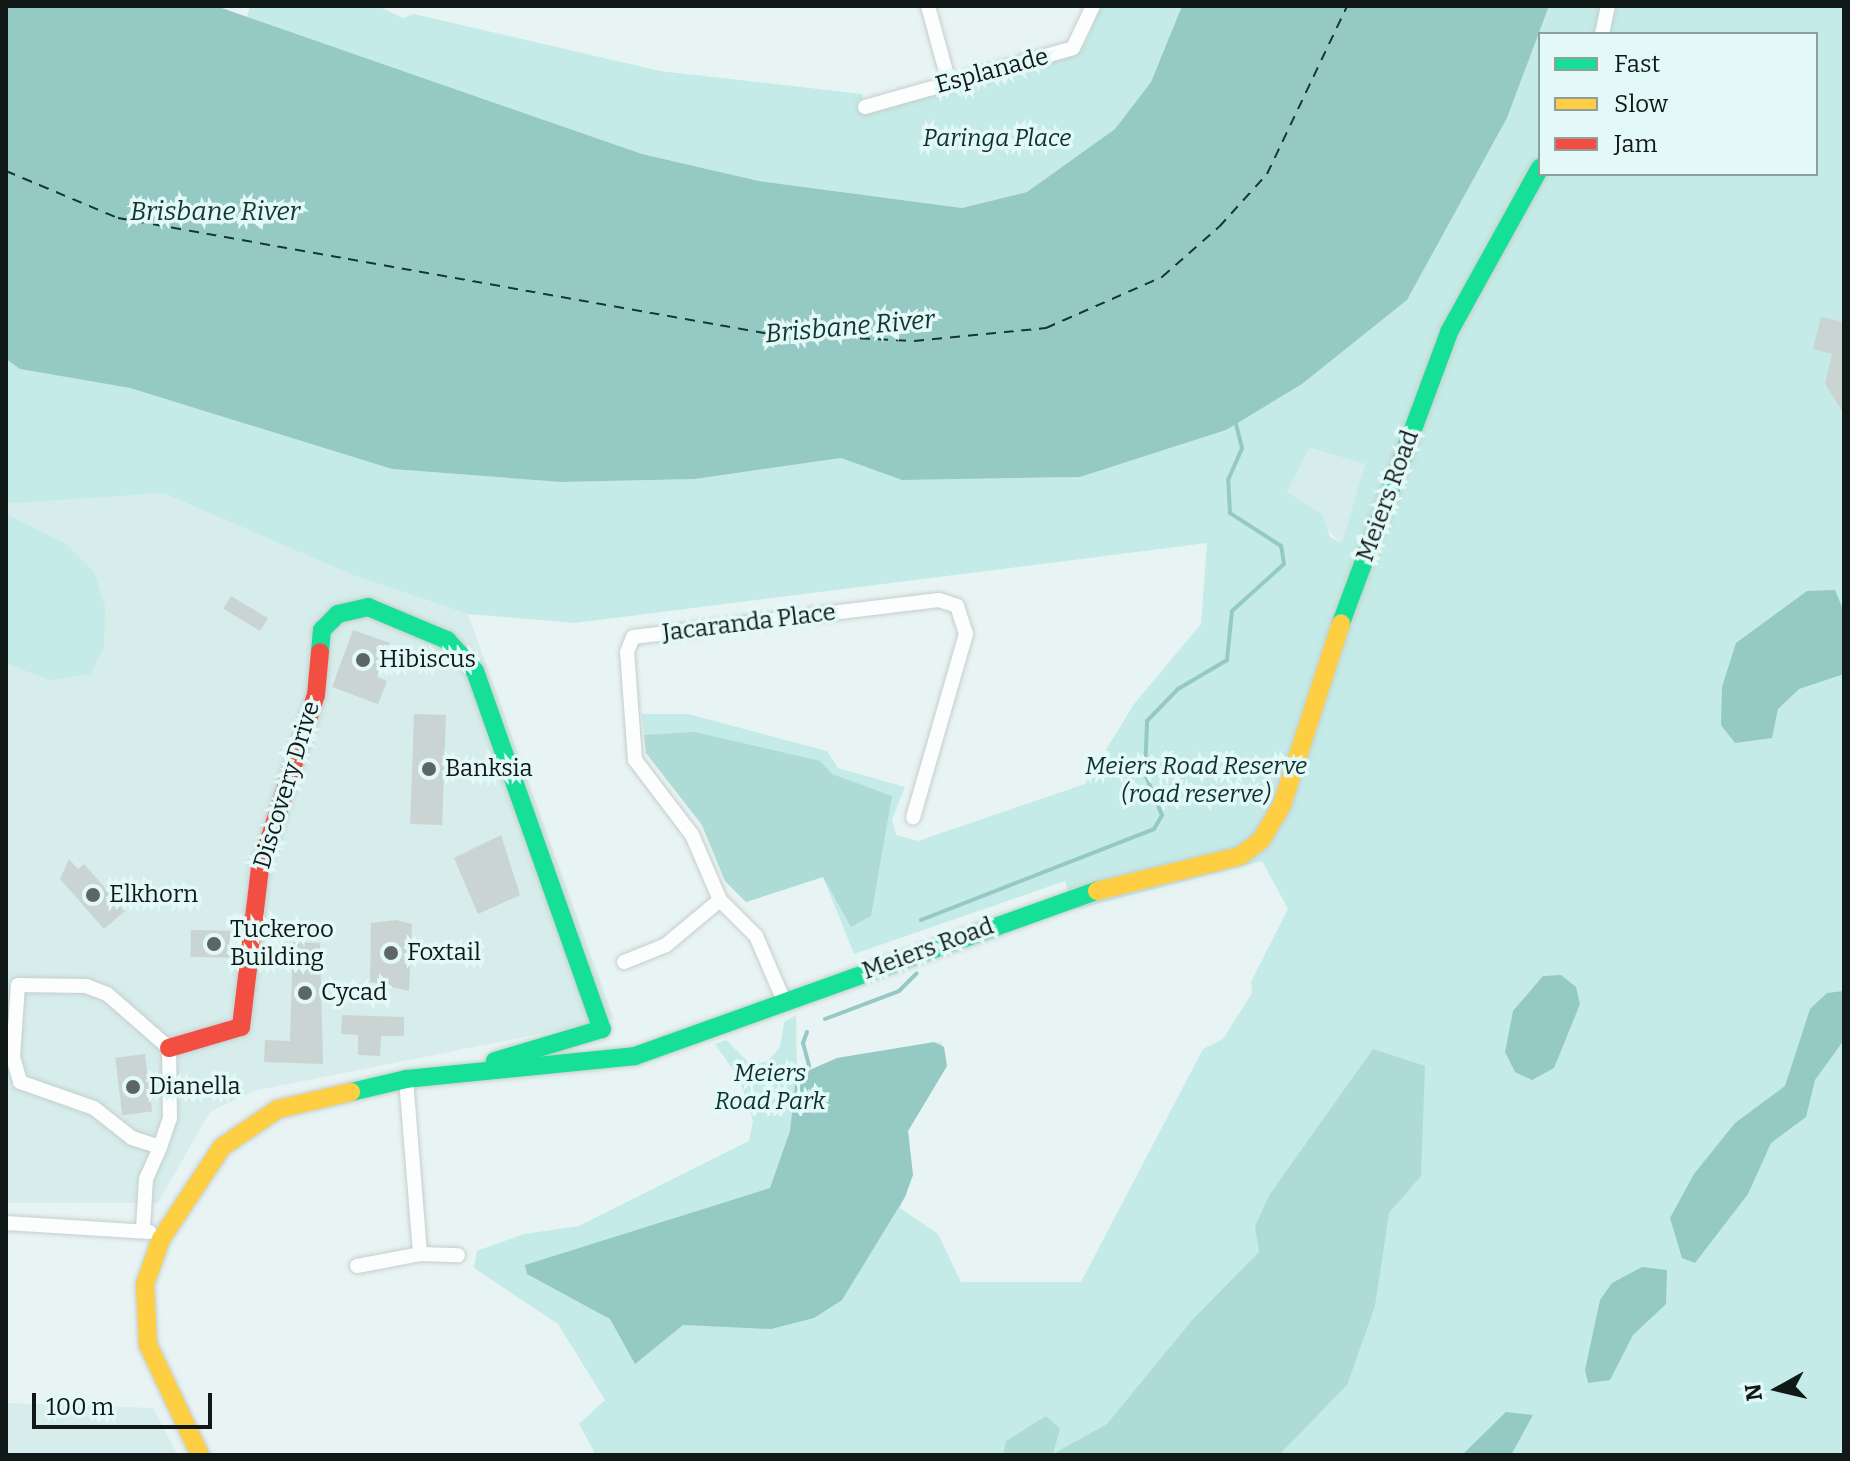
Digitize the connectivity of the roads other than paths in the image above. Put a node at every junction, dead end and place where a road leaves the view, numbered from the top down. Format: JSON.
{"nodes":[{"id":1,"x":928,"y":6,"type":"edge"},
{"id":2,"x":1093,"y":6,"type":"edge"},
{"id":3,"x":1608,"y":6,"type":"edge"},
{"id":4,"x":1602,"y":32,"type":"edge"},
{"id":5,"x":949,"y":83,"type":"junction"},
{"id":6,"x":865,"y":107,"type":"dead end"},
{"id":7,"x":1538,"y":172,"type":"edge"},
{"id":8,"x":913,"y":818,"type":"dead end"},
{"id":9,"x":720,"y":900,"type":"junction"},
{"id":10,"x":624,"y":962,"type":"dead end"},
{"id":11,"x":784,"y":1001,"type":"junction"},
{"id":12,"x":169,"y":1048,"type":"junction"},
{"id":13,"x":441,"y":1076,"type":"junction"},
{"id":14,"x":406,"y":1079,"type":"junction"},
{"id":15,"x":160,"y":1147,"type":"junction"},
{"id":16,"x":6,"y":1223,"type":"edge"},
{"id":17,"x":143,"y":1229,"type":"junction"},
{"id":18,"x":161,"y":1239,"type":"junction"},
{"id":19,"x":420,"y":1254,"type":"junction"},
{"id":20,"x":458,"y":1255,"type":"dead end"},
{"id":21,"x":357,"y":1266,"type":"dead end"},
{"id":22,"x":200,"y":1455,"type":"edge"}],
"edges":[{"from":1,"to":5,"type":"street"},
{"from":2,"to":5,"type":"street","name":"Esplanade"},
{"from":3,"to":4,"type":"street"},
{"from":5,"to":6,"type":"street","name":"Esplanade"},
{"from":7,"to":11,"type":"street","name":"Meiers Road"},
{"from":8,"to":9,"type":"street","name":"Jacaranda Place"},
{"from":9,"to":10,"type":"street"},
{"from":9,"to":11,"type":"street","name":"Jacaranda Place"},
{"from":11,"to":13,"type":"street","name":"Meiers Road"},
{"from":12,"to":13,"type":"street","name":"Discovery Drive"},
{"from":12,"to":15,"type":"street"},
{"from":12,"to":15,"type":"street"},
{"from":13,"to":14,"type":"street","name":"Meiers Road"},
{"from":14,"to":18,"type":"street","name":"Meiers Road"},
{"from":14,"to":19,"type":"street"},
{"from":15,"to":17,"type":"street"},
{"from":16,"to":17,"type":"street"},
{"from":17,"to":18,"type":"street"},
{"from":18,"to":22,"type":"street","name":"Meiers Road"},
{"from":19,"to":20,"type":"street"},
{"from":19,"to":21,"type":"street"}]}
